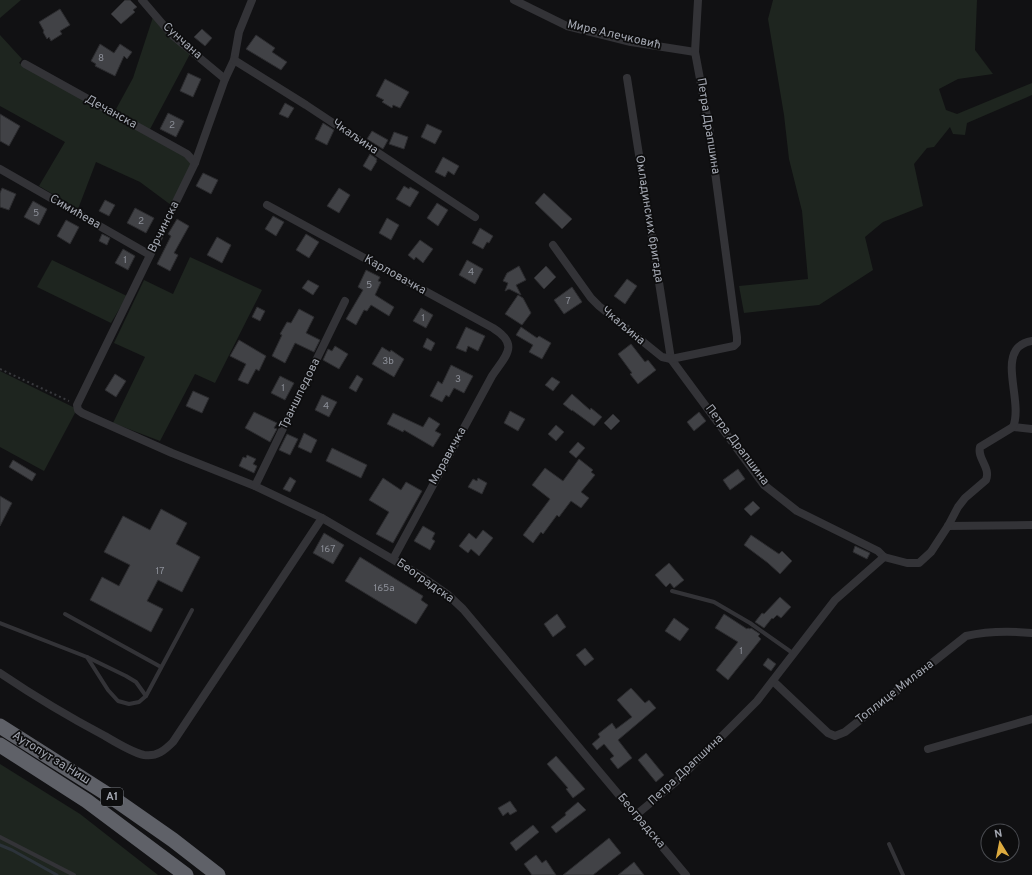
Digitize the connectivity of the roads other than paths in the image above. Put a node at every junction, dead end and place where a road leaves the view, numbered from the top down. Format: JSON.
{"nodes":[{"id":1,"x":142,"y":0,"type":"edge"},
{"id":2,"x":252,"y":0,"type":"edge"},
{"id":3,"x":514,"y":0,"type":"edge"},
{"id":4,"x":698,"y":0,"type":"edge"},
{"id":5,"x":695,"y":52,"type":"junction"},
{"id":6,"x":234,"y":60,"type":"junction"},
{"id":7,"x":25,"y":64,"type":"dead end"},
{"id":8,"x":627,"y":78,"type":"dead end"},
{"id":9,"x":225,"y":79,"type":"junction"},
{"id":10,"x":195,"y":163,"type":"junction"},
{"id":11,"x":0,"y":169,"type":"edge"},
{"id":12,"x":267,"y":205,"type":"dead end"},
{"id":13,"x":475,"y":217,"type":"dead end"},
{"id":14,"x":553,"y":245,"type":"dead end"},
{"id":15,"x":150,"y":255,"type":"junction"},
{"id":16,"x":345,"y":301,"type":"dead end"},
{"id":17,"x":1032,"y":341,"type":"edge"},
{"id":18,"x":506,"y":355,"type":"joint"},
{"id":19,"x":671,"y":359,"type":"junction"},
{"id":20,"x":1013,"y":427,"type":"junction"},
{"id":21,"x":114,"y":428,"type":"joint"},
{"id":22,"x":1032,"y":428,"type":"edge"},
{"id":23,"x":255,"y":486,"type":"junction"},
{"id":24,"x":322,"y":518,"type":"junction"},
{"id":25,"x":1032,"y":525,"type":"edge"},
{"id":26,"x":948,"y":526,"type":"junction"},
{"id":27,"x":884,"y":557,"type":"junction"},
{"id":28,"x":393,"y":559,"type":"junction"},
{"id":29,"x":672,"y":591,"type":"dead end"},
{"id":30,"x":192,"y":610,"type":"dead end"},
{"id":31,"x":65,"y":614,"type":"dead end"},
{"id":32,"x":0,"y":623,"type":"edge"},
{"id":33,"x":1032,"y":633,"type":"edge"},
{"id":34,"x":794,"y":654,"type":"junction"},
{"id":35,"x":86,"y":657,"type":"junction"},
{"id":36,"x":161,"y":667,"type":"junction"},
{"id":37,"x":0,"y":673,"type":"edge"},
{"id":38,"x":773,"y":681,"type":"junction"},
{"id":39,"x":146,"y":696,"type":"junction"},
{"id":40,"x":1032,"y":719,"type":"edge"},
{"id":41,"x":0,"y":726,"type":"edge"},
{"id":42,"x":0,"y":745,"type":"edge"},
{"id":43,"x":928,"y":749,"type":"dead end"},
{"id":44,"x":636,"y":815,"type":"junction"},
{"id":45,"x":0,"y":837,"type":"edge"},
{"id":46,"x":889,"y":844,"type":"dead end"},
{"id":47,"x":74,"y":875,"type":"edge"},
{"id":48,"x":186,"y":875,"type":"edge"},
{"id":49,"x":218,"y":875,"type":"edge"},
{"id":50,"x":686,"y":875,"type":"edge"},
{"id":51,"x":903,"y":875,"type":"edge"}],
"edges":[{"from":1,"to":9,"type":"street","name":"Сунчана"},
{"from":2,"to":6,"type":"street","name":"Врчинска"},
{"from":3,"to":5,"type":"street","name":"Мире Алечковић"},
{"from":4,"to":5,"type":"street","name":"Петра Драпшина"},
{"from":5,"to":19,"type":"street","name":"Петра Драпшина"},
{"from":6,"to":9,"type":"street","name":"Врчинска"},
{"from":6,"to":13,"type":"street","name":"Чкаљина"},
{"from":7,"to":10,"type":"street","name":"Дечанска"},
{"from":8,"to":19,"type":"street","name":"Омладинских бригада"},
{"from":9,"to":10,"type":"street","name":"Врчинска"},
{"from":10,"to":15,"type":"street","name":"Врчинска"},
{"from":11,"to":15,"type":"street","name":"Симићева"},
{"from":12,"to":18,"type":"street","name":"Карловачка"},
{"from":14,"to":19,"type":"street","name":"Чкаљина"},
{"from":15,"to":21,"type":"street","name":"Врчинска"},
{"from":16,"to":23,"type":"street","name":"Траншпедова"},
{"from":17,"to":20,"type":"street"},
{"from":18,"to":28,"type":"street","name":"Моравичка"},
{"from":19,"to":27,"type":"street","name":"Петра Драпшина"},
{"from":20,"to":22,"type":"street"},
{"from":20,"to":26,"type":"street"},
{"from":21,"to":23,"type":"street","name":"Београдска"},
{"from":23,"to":24,"type":"street","name":"Београдска"},
{"from":24,"to":28,"type":"street","name":"Београдска"},
{"from":24,"to":37,"type":"street"},
{"from":25,"to":26,"type":"street"},
{"from":26,"to":27,"type":"street"},
{"from":27,"to":34,"type":"street","name":"Петра Драпшина"},
{"from":28,"to":44,"type":"street","name":"Београдска"},
{"from":29,"to":34,"type":"lane"},
{"from":30,"to":36,"type":"lane"},
{"from":31,"to":36,"type":"lane"},
{"from":32,"to":35,"type":"lane"},
{"from":33,"to":38,"type":"street","name":"Топлице Милана"},
{"from":34,"to":38,"type":"street","name":"Петра Драпшина"},
{"from":35,"to":39,"type":"lane"},
{"from":35,"to":39,"type":"lane"},
{"from":36,"to":39,"type":"lane"},
{"from":38,"to":44,"type":"street","name":"Петра Драпшина"},
{"from":40,"to":43,"type":"street"},
{"from":41,"to":49,"type":"highway","name":"Аутопут за Ниш","number":"A1"},
{"from":42,"to":48,"type":"highway","name":"Аутопут за Ниш","number":"A1"},
{"from":44,"to":50,"type":"street","name":"Београдска"},
{"from":45,"to":47,"type":"lane"},
{"from":46,"to":51,"type":"lane"}]}
